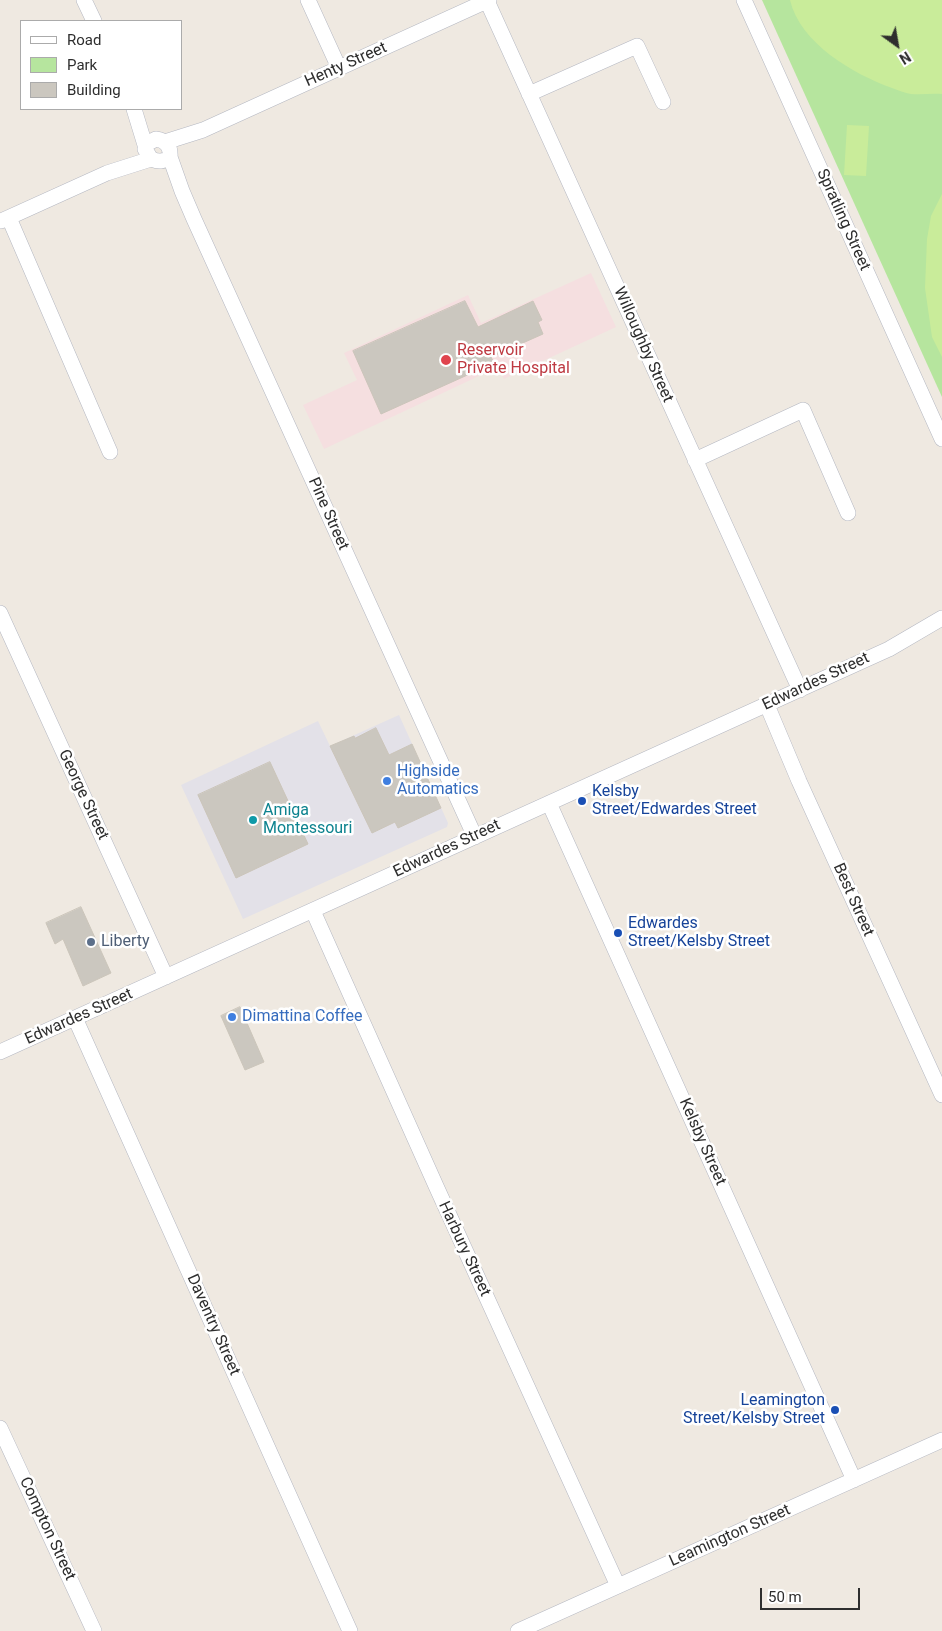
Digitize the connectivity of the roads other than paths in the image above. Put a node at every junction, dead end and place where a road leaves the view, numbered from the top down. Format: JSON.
{"nodes":[{"id":1,"x":84,"y":0,"type":"edge"},
{"id":2,"x":308,"y":0,"type":"edge"},
{"id":3,"x":488,"y":0,"type":"edge"},
{"id":4,"x":744,"y":0,"type":"edge"},
{"id":5,"x":94,"y":20,"type":"edge"},
{"id":6,"x":339,"y":68,"type":"junction"},
{"id":7,"x":529,"y":94,"type":"junction"},
{"id":8,"x":663,"y":102,"type":"dead end"},
{"id":9,"x":135,"y":110,"type":"edge"},
{"id":10,"x":158,"y":151,"type":"junction"},
{"id":11,"x":4,"y":219,"type":"edge"},
{"id":12,"x":942,"y":439,"type":"edge"},
{"id":13,"x":110,"y":452,"type":"dead end"},
{"id":14,"x":695,"y":460,"type":"junction"},
{"id":15,"x":848,"y":512,"type":"dead end"},
{"id":16,"x":0,"y":613,"type":"edge"},
{"id":17,"x":942,"y":618,"type":"edge"},
{"id":18,"x":942,"y":629,"type":"edge"},
{"id":19,"x":895,"y":646,"type":"junction"},
{"id":20,"x":800,"y":690,"type":"junction"},
{"id":21,"x":767,"y":705,"type":"junction"},
{"id":22,"x":549,"y":803,"type":"junction"},
{"id":23,"x":474,"y":837,"type":"junction"},
{"id":24,"x":313,"y":911,"type":"junction"},
{"id":25,"x":166,"y":977,"type":"junction"},
{"id":26,"x":75,"y":1018,"type":"junction"},
{"id":27,"x":0,"y":1052,"type":"edge"},
{"id":28,"x":942,"y":1095,"type":"edge"},
{"id":29,"x":0,"y":1428,"type":"edge"},
{"id":30,"x":942,"y":1440,"type":"edge"},
{"id":31,"x":854,"y":1480,"type":"junction"},
{"id":32,"x":618,"y":1586,"type":"junction"},
{"id":33,"x":94,"y":1631,"type":"edge"},
{"id":34,"x":350,"y":1631,"type":"edge"},
{"id":35,"x":518,"y":1631,"type":"edge"}],
"edges":[{"from":1,"to":5,"type":"street"},
{"from":2,"to":6,"type":"street"},
{"from":3,"to":6,"type":"street","name":"Henty Street"},
{"from":3,"to":7,"type":"street","name":"Willoughby Street"},
{"from":4,"to":12,"type":"street","name":"Spratling Street"},
{"from":6,"to":10,"type":"street","name":"Henty Street"},
{"from":7,"to":8,"type":"street"},
{"from":7,"to":14,"type":"street","name":"Willoughby Street"},
{"from":9,"to":10,"type":"street","name":"Pine Street"},
{"from":10,"to":11,"type":"street","name":"Henty Street"},
{"from":10,"to":23,"type":"street","name":"Pine Street"},
{"from":11,"to":13,"type":"street"},
{"from":14,"to":15,"type":"street"},
{"from":14,"to":20,"type":"street","name":"Willoughby Street"},
{"from":16,"to":25,"type":"street","name":"George Street"},
{"from":17,"to":19,"type":"street","name":"Edwardes Street"},
{"from":18,"to":19,"type":"street","name":"Edwardes Street"},
{"from":19,"to":20,"type":"street","name":"Edwardes Street"},
{"from":20,"to":21,"type":"street","name":"Edwardes Street"},
{"from":21,"to":22,"type":"street","name":"Edwardes Street"},
{"from":21,"to":28,"type":"street","name":"Best Street"},
{"from":22,"to":23,"type":"street","name":"Edwardes Street"},
{"from":22,"to":31,"type":"street","name":"Kelsby Street"},
{"from":23,"to":24,"type":"street","name":"Edwardes Street"},
{"from":24,"to":25,"type":"street","name":"Edwardes Street"},
{"from":24,"to":32,"type":"street","name":"Harbury Street"},
{"from":25,"to":26,"type":"street","name":"Edwardes Street"},
{"from":26,"to":27,"type":"street","name":"Edwardes Street"},
{"from":26,"to":34,"type":"street","name":"Daventry Street"},
{"from":29,"to":33,"type":"street","name":"Compton Street"},
{"from":30,"to":31,"type":"street","name":"Leamington Street"},
{"from":31,"to":32,"type":"street","name":"Leamington Street"},
{"from":32,"to":35,"type":"street","name":"Leamington Street"}]}
